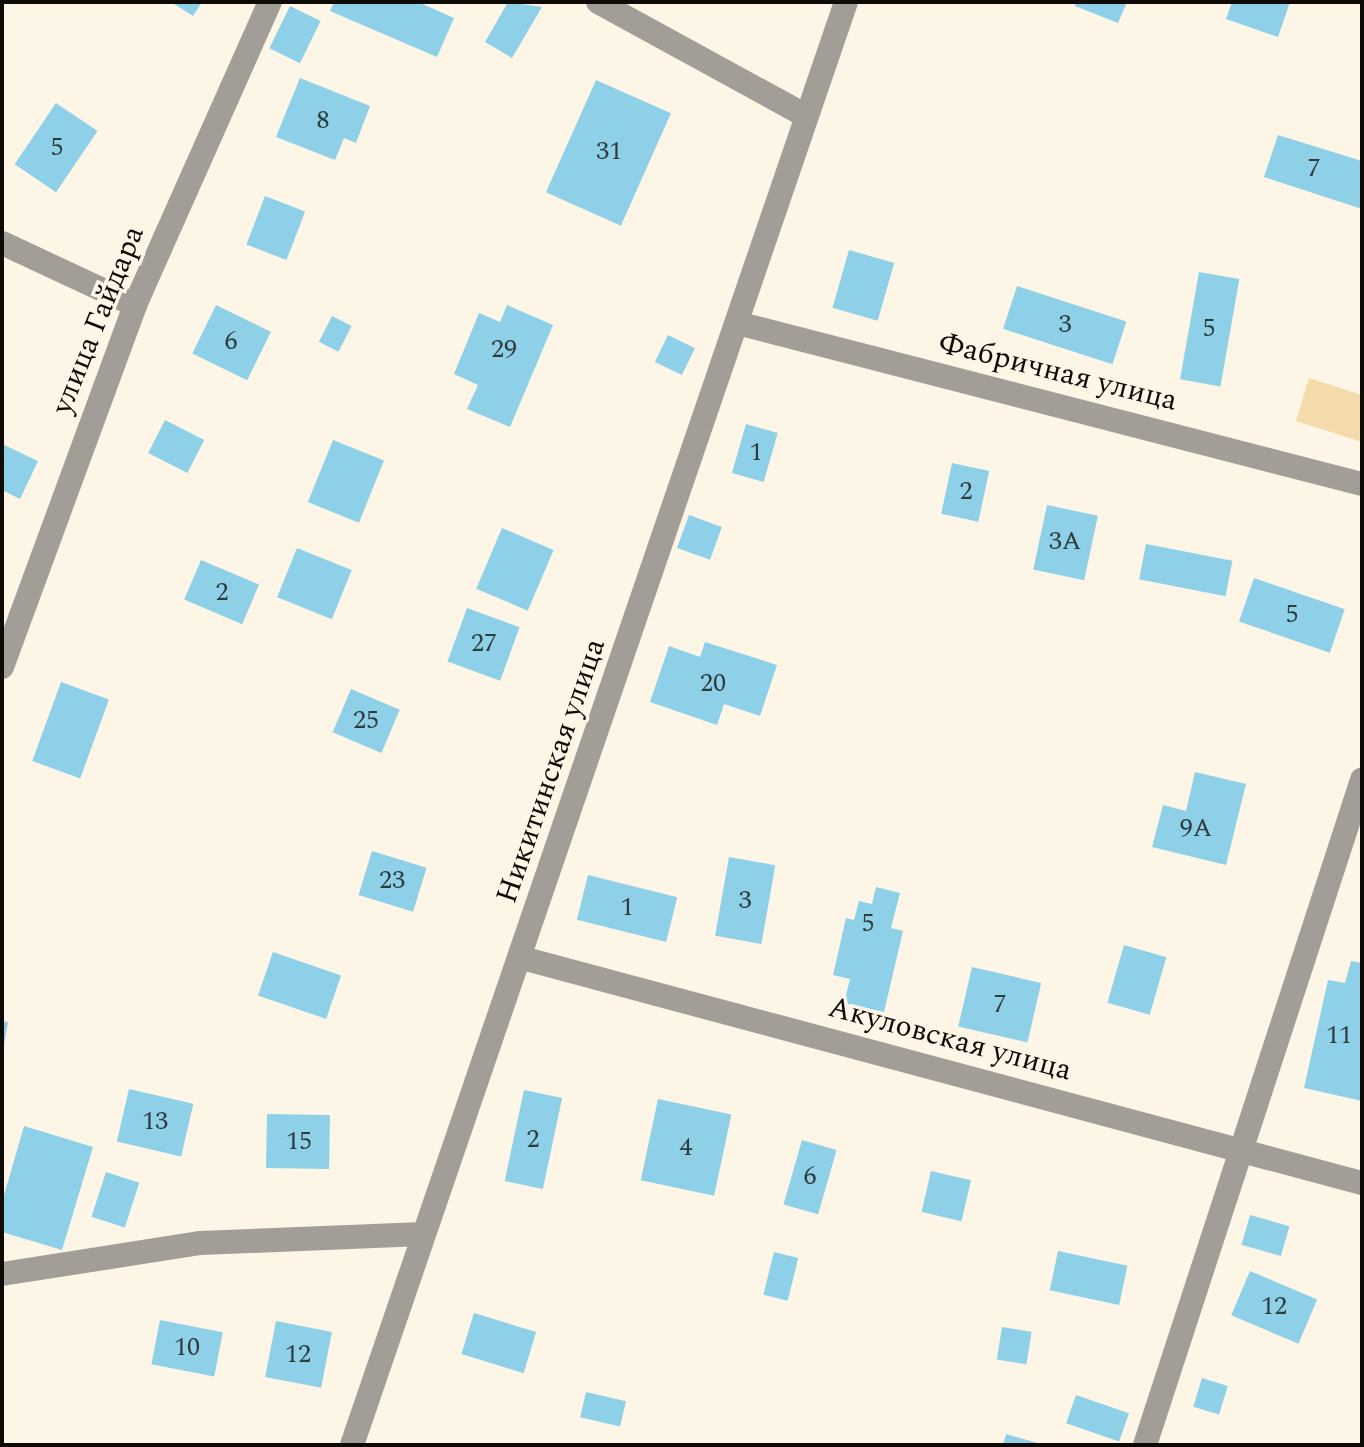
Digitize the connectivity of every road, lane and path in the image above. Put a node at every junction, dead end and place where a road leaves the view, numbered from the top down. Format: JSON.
{"nodes":[{"id":1,"x":270,"y":2,"type":"edge"},
{"id":2,"x":598,"y":2,"type":"edge"},
{"id":3,"x":846,"y":2,"type":"edge"},
{"id":4,"x":804,"y":115,"type":"junction"},
{"id":5,"x":2,"y":243,"type":"edge"},
{"id":6,"x":135,"y":305,"type":"junction"},
{"id":7,"x":737,"y":323,"type":"junction"},
{"id":8,"x":1362,"y":484,"type":"edge"},
{"id":9,"x":2,"y":667,"type":"edge"},
{"id":10,"x":1362,"y":780,"type":"edge"},
{"id":11,"x":522,"y":958,"type":"junction"},
{"id":12,"x":1245,"y":1151,"type":"junction"},
{"id":13,"x":1362,"y":1183,"type":"edge"},
{"id":14,"x":423,"y":1234,"type":"junction"},
{"id":15,"x":2,"y":1274,"type":"edge"},
{"id":16,"x":352,"y":1445,"type":"edge"},
{"id":17,"x":1145,"y":1445,"type":"edge"}],
"edges":[{"from":1,"to":6,"type":"street","name":"улица Гайдара"},
{"from":2,"to":4,"type":"street"},
{"from":3,"to":4,"type":"street","name":"Никитинская улица"},
{"from":4,"to":7,"type":"street","name":"Никитинская улица"},
{"from":5,"to":6,"type":"street"},
{"from":6,"to":9,"type":"street","name":"улица Гайдара"},
{"from":7,"to":8,"type":"street","name":"Фабричная улица"},
{"from":7,"to":11,"type":"street","name":"Никитинская улица"},
{"from":10,"to":12,"type":"street"},
{"from":11,"to":12,"type":"street","name":"Акуловская улица"},
{"from":11,"to":14,"type":"street","name":"Никитинская улица"},
{"from":12,"to":13,"type":"street","name":"Акуловская улица"},
{"from":12,"to":17,"type":"street"},
{"from":14,"to":15,"type":"street"},
{"from":14,"to":16,"type":"street","name":"Никитинская улица"}]}
